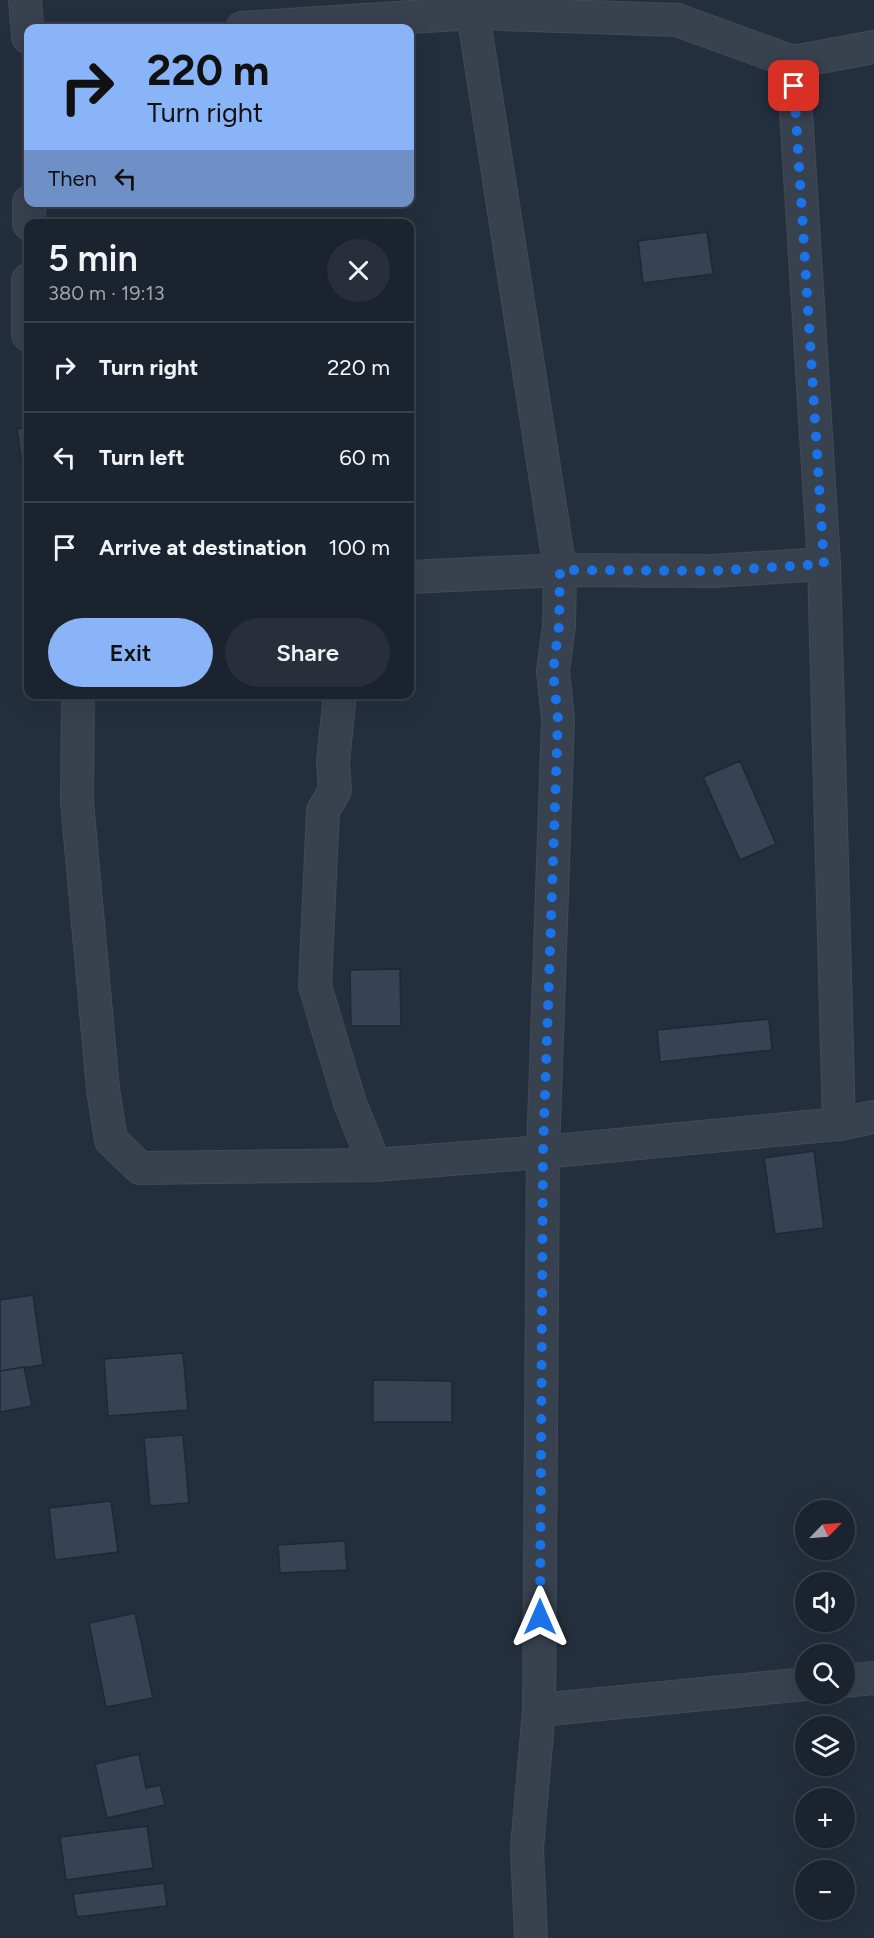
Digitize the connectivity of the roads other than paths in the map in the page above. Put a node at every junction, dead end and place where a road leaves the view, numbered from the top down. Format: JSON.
{"nodes":[{"id":1,"x":25,"y":0,"type":"edge"},
{"id":2,"x":472,"y":13,"type":"junction"},
{"id":3,"x":27,"y":24,"type":"edge"},
{"id":4,"x":303,"y":24,"type":"edge"},
{"id":5,"x":874,"y":47,"type":"edge"},
{"id":6,"x":793,"y":62,"type":"junction"},
{"id":7,"x":824,"y":564,"type":"junction"},
{"id":8,"x":560,"y":570,"type":"junction"},
{"id":9,"x":414,"y":577,"type":"edge"},
{"id":10,"x":78,"y":699,"type":"edge"},
{"id":11,"x":339,"y":699,"type":"edge"},
{"id":12,"x":874,"y":1117,"type":"edge"},
{"id":13,"x":839,"y":1124,"type":"junction"},
{"id":14,"x":543,"y":1152,"type":"junction"},
{"id":15,"x":375,"y":1165,"type":"junction"},
{"id":16,"x":874,"y":1678,"type":"edge"},
{"id":17,"x":855,"y":1680,"type":"edge"},
{"id":18,"x":795,"y":1685,"type":"edge"},
{"id":19,"x":539,"y":1710,"type":"junction"},
{"id":20,"x":531,"y":1938,"type":"edge"}],
"edges":[{"from":1,"to":3,"type":"street"},
{"from":2,"to":4,"type":"street"},
{"from":2,"to":6,"type":"street"},
{"from":2,"to":8,"type":"street"},
{"from":5,"to":6,"type":"street"},
{"from":6,"to":7,"type":"street"},
{"from":7,"to":8,"type":"street"},
{"from":7,"to":13,"type":"street"},
{"from":8,"to":9,"type":"street"},
{"from":8,"to":14,"type":"street"},
{"from":10,"to":15,"type":"street"},
{"from":11,"to":15,"type":"street"},
{"from":12,"to":13,"type":"street"},
{"from":13,"to":14,"type":"street"},
{"from":14,"to":15,"type":"street"},
{"from":14,"to":19,"type":"street"},
{"from":16,"to":17,"type":"street"},
{"from":18,"to":19,"type":"street"},
{"from":19,"to":20,"type":"street"}]}
